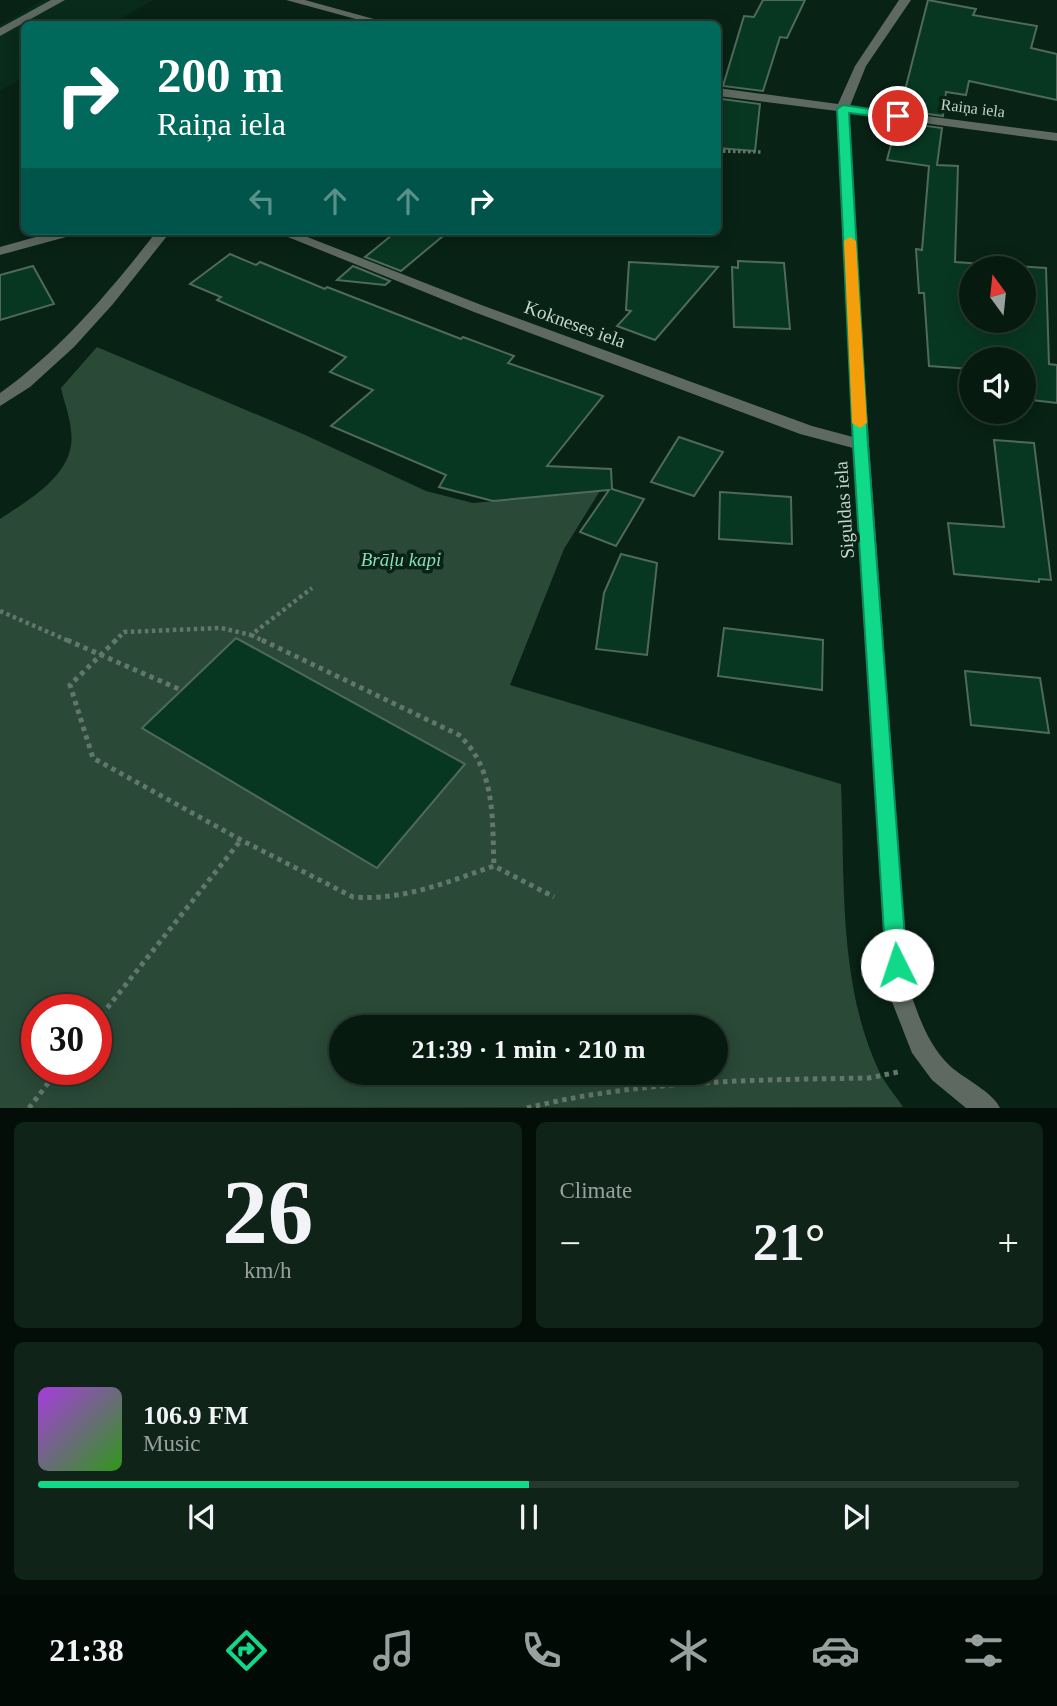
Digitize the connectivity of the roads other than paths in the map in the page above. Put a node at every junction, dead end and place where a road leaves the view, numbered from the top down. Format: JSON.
{"nodes":[{"id":1,"x":59,"y":0,"type":"edge"},
{"id":2,"x":292,"y":0,"type":"edge"},
{"id":3,"x":905,"y":0,"type":"edge"},
{"id":4,"x":349,"y":15,"type":"junction"},
{"id":5,"x":21,"y":21,"type":"edge"},
{"id":6,"x":21,"y":21,"type":"edge"},
{"id":7,"x":337,"y":21,"type":"edge"},
{"id":8,"x":374,"y":21,"type":"edge"},
{"id":9,"x":0,"y":33,"type":"edge"},
{"id":10,"x":721,"y":92,"type":"edge"},
{"id":11,"x":843,"y":109,"type":"junction"},
{"id":12,"x":1057,"y":137,"type":"edge"},
{"id":13,"x":58,"y":235,"type":"edge"},
{"id":14,"x":161,"y":235,"type":"edge"},
{"id":15,"x":290,"y":235,"type":"edge"},
{"id":16,"x":0,"y":251,"type":"edge"},
{"id":17,"x":0,"y":401,"type":"edge"},
{"id":18,"x":861,"y":445,"type":"junction"},
{"id":19,"x":988,"y":1108,"type":"edge"}],
"edges":[{"from":1,"to":6,"type":"street"},
{"from":2,"to":4,"type":"street"},
{"from":3,"to":11,"type":"street","name":"Siguldas iela"},
{"from":4,"to":7,"type":"street"},
{"from":4,"to":8,"type":"street"},
{"from":5,"to":9,"type":"street"},
{"from":10,"to":11,"type":"street","name":"Raiņa iela"},
{"from":11,"to":12,"type":"street","name":"Raiņa iela"},
{"from":11,"to":18,"type":"street","name":"Siguldas iela"},
{"from":13,"to":16,"type":"street"},
{"from":14,"to":17,"type":"street"},
{"from":15,"to":18,"type":"street","name":"Kokneses iela"},
{"from":18,"to":19,"type":"street","name":"Siguldas iela"}]}
